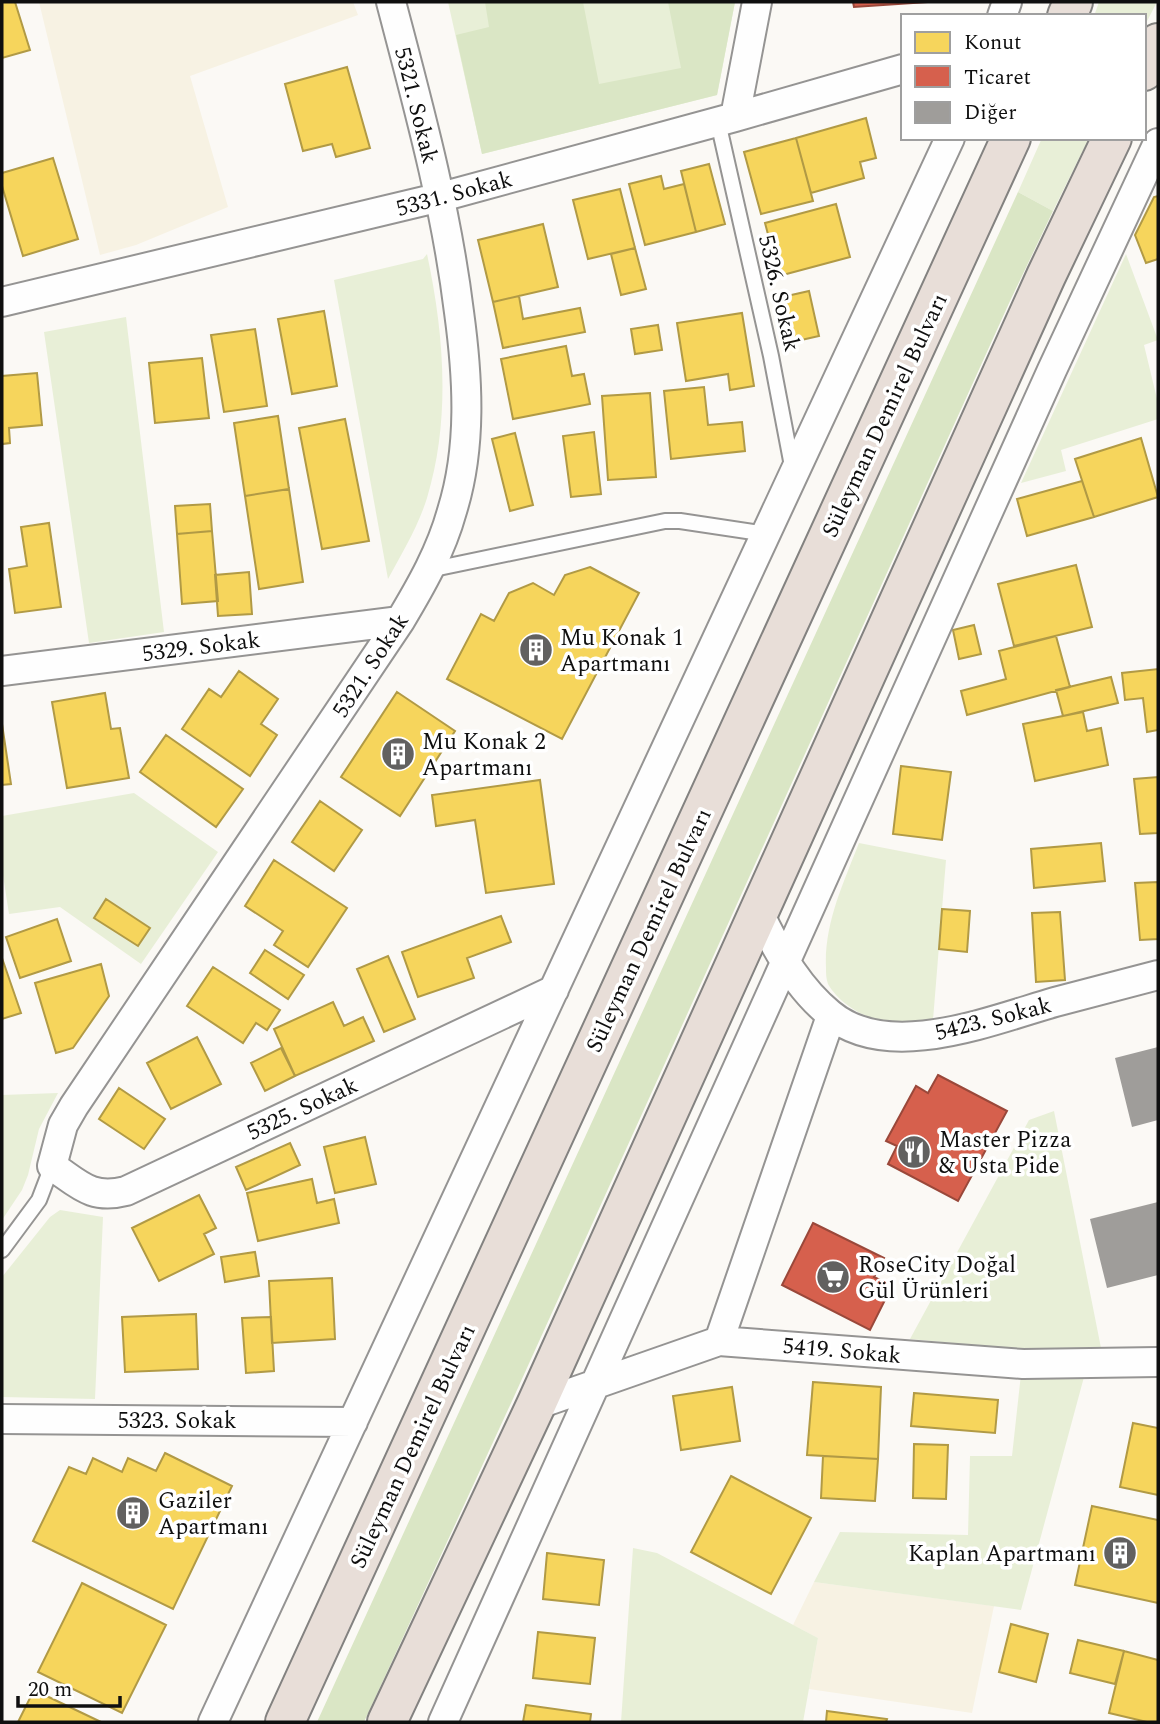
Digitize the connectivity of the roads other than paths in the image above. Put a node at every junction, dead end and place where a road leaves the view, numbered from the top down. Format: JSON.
{"nodes":[{"id":1,"x":391,"y":2,"type":"edge"},
{"id":2,"x":757,"y":2,"type":"edge"},
{"id":3,"x":1158,"y":43,"type":"edge"},
{"id":4,"x":1146,"y":67,"type":"edge"},
{"id":5,"x":901,"y":70,"type":"edge"},
{"id":6,"x":727,"y":120,"type":"junction"},
{"id":7,"x":949,"y":140,"type":"edge"},
{"id":8,"x":1010,"y":140,"type":"edge"},
{"id":9,"x":1111,"y":140,"type":"edge"},
{"id":10,"x":1158,"y":143,"type":"edge"},
{"id":11,"x":441,"y":197,"type":"junction"},
{"id":12,"x":2,"y":302,"type":"edge"},
{"id":13,"x":794,"y":475,"type":"junction"},
{"id":14,"x":766,"y":534,"type":"junction"},
{"id":15,"x":429,"y":570,"type":"junction"},
{"id":16,"x":400,"y":621,"type":"junction"},
{"id":17,"x":2,"y":671,"type":"edge"},
{"id":18,"x":758,"y":910,"type":"junction"},
{"id":19,"x":786,"y":961,"type":"junction"},
{"id":20,"x":1158,"y":975,"type":"edge"},
{"id":21,"x":554,"y":990,"type":"junction"},
{"id":22,"x":831,"y":1016,"type":"junction"},
{"id":23,"x":52,"y":1166,"type":"junction"},
{"id":24,"x":2,"y":1250,"type":"edge"},
{"id":25,"x":719,"y":1341,"type":"junction"},
{"id":26,"x":1158,"y":1362,"type":"edge"},
{"id":27,"x":596,"y":1384,"type":"junction"},
{"id":28,"x":537,"y":1405,"type":"junction"},
{"id":29,"x":2,"y":1419,"type":"edge"},
{"id":30,"x":352,"y":1422,"type":"junction"},
{"id":31,"x":213,"y":1722,"type":"edge"},
{"id":32,"x":285,"y":1722,"type":"edge"},
{"id":33,"x":387,"y":1722,"type":"edge"},
{"id":34,"x":443,"y":1722,"type":"edge"}],
"edges":[{"from":1,"to":11,"type":"street","name":"5321. Sokak"},
{"from":2,"to":6,"type":"street"},
{"from":3,"to":4,"type":"highway"},
{"from":5,"to":6,"type":"street","name":"5331. Sokak"},
{"from":6,"to":11,"type":"street","name":"5331. Sokak"},
{"from":6,"to":13,"type":"lane","name":"5326. Sokak"},
{"from":7,"to":13,"type":"street"},
{"from":8,"to":32,"type":"highway","name":"Süleyman Demirel Bulvarı"},
{"from":9,"to":18,"type":"highway"},
{"from":10,"to":19,"type":"street"},
{"from":11,"to":12,"type":"street","name":"5331. Sokak"},
{"from":11,"to":15,"type":"street","name":"5321. Sokak"},
{"from":13,"to":14,"type":"street"},
{"from":14,"to":15,"type":"lane"},
{"from":14,"to":21,"type":"street"},
{"from":15,"to":16,"type":"street","name":"5321. Sokak"},
{"from":16,"to":17,"type":"street","name":"5329. Sokak"},
{"from":16,"to":23,"type":"street","name":"5321. Sokak"},
{"from":18,"to":19,"type":"street","name":"5423. Sokak"},
{"from":18,"to":28,"type":"highway"},
{"from":19,"to":22,"type":"street","name":"5423. Sokak"},
{"from":19,"to":27,"type":"street"},
{"from":20,"to":22,"type":"street","name":"5423. Sokak"},
{"from":21,"to":23,"type":"street","name":"5325. Sokak"},
{"from":21,"to":30,"type":"street"},
{"from":22,"to":25,"type":"street"},
{"from":23,"to":24,"type":"lane","name":"5321. Sokak"},
{"from":25,"to":26,"type":"street","name":"5419. Sokak"},
{"from":25,"to":27,"type":"street","name":"5419. Sokak"},
{"from":27,"to":28,"type":"street","name":"5419. Sokak"},
{"from":27,"to":34,"type":"street"},
{"from":28,"to":33,"type":"highway"},
{"from":29,"to":30,"type":"street","name":"5323. Sokak"},
{"from":30,"to":31,"type":"street"}]}
